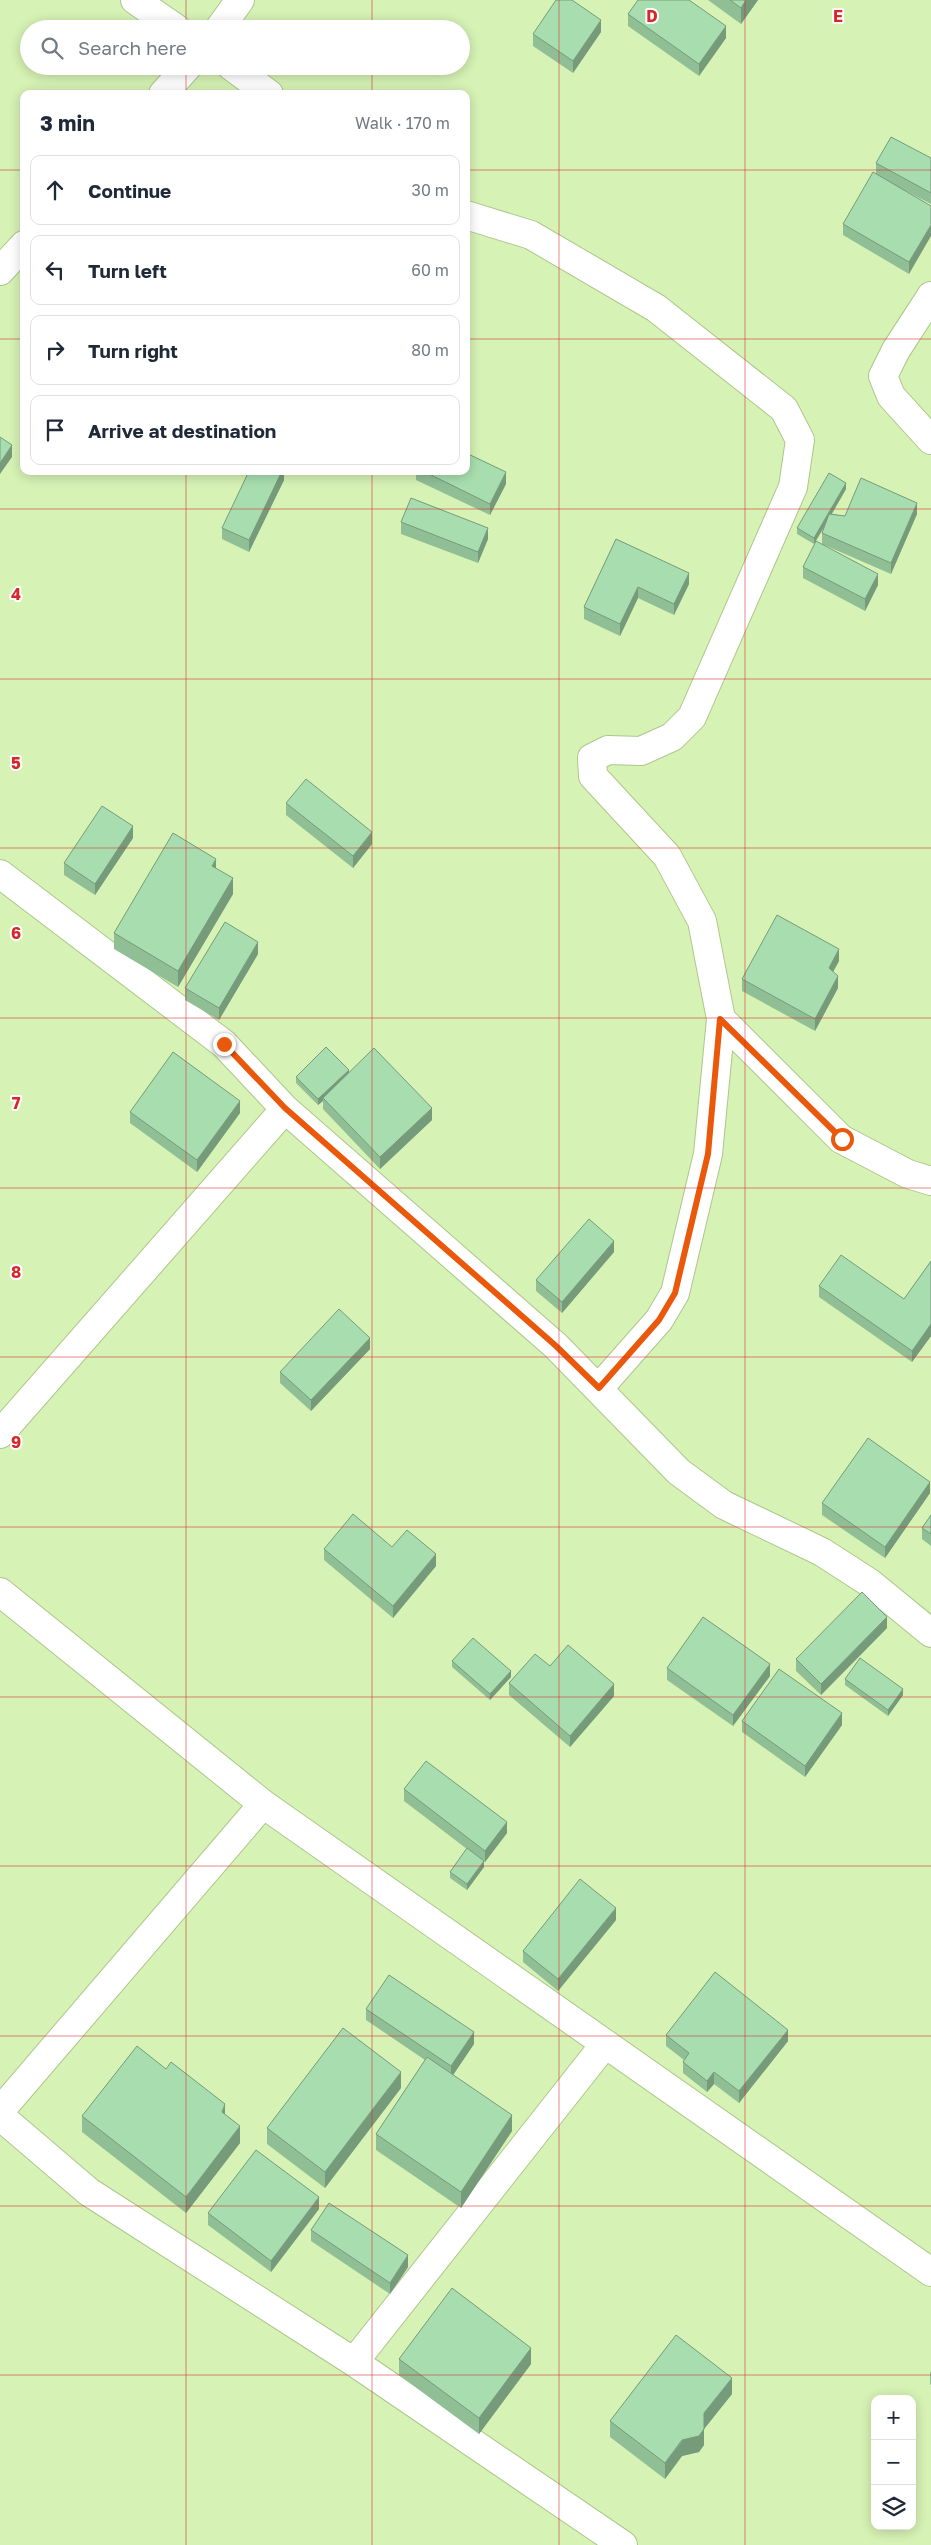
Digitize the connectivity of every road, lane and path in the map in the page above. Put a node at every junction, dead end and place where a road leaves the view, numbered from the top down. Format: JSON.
{"nodes":[{"id":1,"x":135,"y":0,"type":"edge"},
{"id":2,"x":240,"y":0,"type":"edge"},
{"id":3,"x":164,"y":20,"type":"edge"},
{"id":4,"x":226,"y":20,"type":"edge"},
{"id":5,"x":180,"y":75,"type":"edge"},
{"id":6,"x":243,"y":75,"type":"edge"},
{"id":7,"x":167,"y":90,"type":"edge"},
{"id":8,"x":264,"y":90,"type":"edge"},
{"id":9,"x":470,"y":216,"type":"edge"},
{"id":10,"x":20,"y":249,"type":"edge"},
{"id":11,"x":0,"y":270,"type":"edge"},
{"id":12,"x":931,"y":296,"type":"edge"},
{"id":13,"x":931,"y":440,"type":"edge"},
{"id":14,"x":0,"y":874,"type":"edge"},
{"id":15,"x":720,"y":1019,"type":"junction"},
{"id":16,"x":285,"y":1108,"type":"junction"},
{"id":17,"x":931,"y":1180,"type":"edge"},
{"id":18,"x":599,"y":1388,"type":"junction"},
{"id":19,"x":0,"y":1434,"type":"edge"},
{"id":20,"x":0,"y":1592,"type":"edge"},
{"id":21,"x":931,"y":1633,"type":"edge"},
{"id":22,"x":263,"y":1804,"type":"junction"},
{"id":23,"x":605,"y":2044,"type":"junction"},
{"id":24,"x":0,"y":2111,"type":"edge"},
{"id":25,"x":0,"y":2116,"type":"edge"},
{"id":26,"x":931,"y":2272,"type":"edge"},
{"id":27,"x":354,"y":2362,"type":"junction"},
{"id":28,"x":623,"y":2545,"type":"edge"}],
"edges":[{"from":1,"to":3,"type":"street"},
{"from":2,"to":4,"type":"street"},
{"from":5,"to":7,"type":"street"},
{"from":6,"to":8,"type":"street"},
{"from":9,"to":15,"type":"street"},
{"from":10,"to":11,"type":"street"},
{"from":12,"to":13,"type":"street"},
{"from":14,"to":16,"type":"street"},
{"from":15,"to":17,"type":"street"},
{"from":15,"to":18,"type":"street"},
{"from":16,"to":18,"type":"street"},
{"from":16,"to":19,"type":"street"},
{"from":18,"to":21,"type":"street"},
{"from":20,"to":22,"type":"street"},
{"from":22,"to":23,"type":"street"},
{"from":22,"to":24,"type":"street"},
{"from":23,"to":26,"type":"street"},
{"from":23,"to":27,"type":"street"},
{"from":25,"to":27,"type":"street"},
{"from":27,"to":28,"type":"street"}]}
